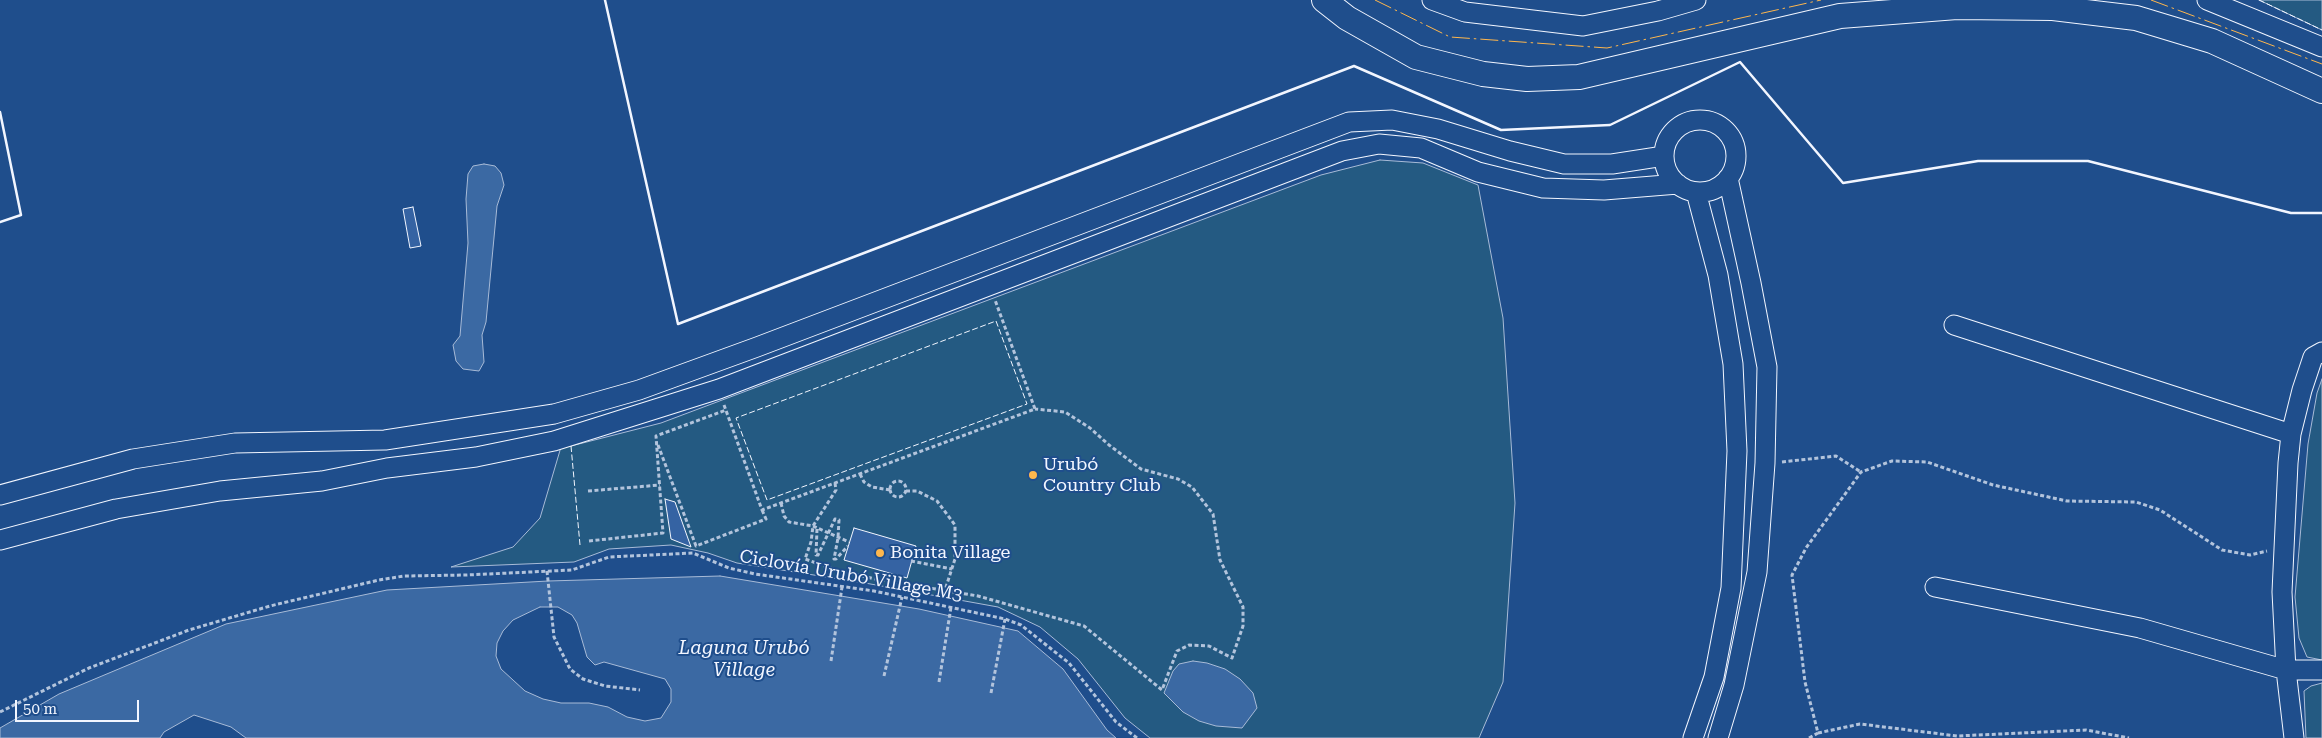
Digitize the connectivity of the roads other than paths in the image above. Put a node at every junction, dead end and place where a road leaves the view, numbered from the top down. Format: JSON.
{"nodes":[{"id":1,"x":1324,"y":0,"type":"edge"},
{"id":2,"x":1432,"y":0,"type":"edge"},
{"id":3,"x":1696,"y":0,"type":"edge"},
{"id":4,"x":2207,"y":0,"type":"edge"},
{"id":5,"x":2322,"y":47,"type":"edge"},
{"id":6,"x":2322,"y":91,"type":"edge"},
{"id":7,"x":1379,"y":120,"type":"junction"},
{"id":8,"x":1379,"y":144,"type":"junction"},
{"id":9,"x":1664,"y":156,"type":"junction"},
{"id":10,"x":1728,"y":178,"type":"junction"},
{"id":11,"x":1678,"y":184,"type":"junction"},
{"id":12,"x":1696,"y":192,"type":"junction"},
{"id":13,"x":1954,"y":325,"type":"dead end"},
{"id":14,"x":757,"y":347,"type":"junction"},
{"id":15,"x":2322,"y":352,"type":"edge"},
{"id":16,"x":766,"y":371,"type":"junction"},
{"id":17,"x":2291,"y":434,"type":"junction"},
{"id":18,"x":1737,"y":451,"type":"junction"},
{"id":19,"x":1765,"y":458,"type":"junction"},
{"id":20,"x":0,"y":495,"type":"edge"},
{"id":21,"x":0,"y":540,"type":"edge"},
{"id":22,"x":1935,"y":587,"type":"dead end"},
{"id":23,"x":2286,"y":670,"type":"junction"},
{"id":24,"x":2322,"y":670,"type":"edge"},
{"id":25,"x":1693,"y":738,"type":"edge"},
{"id":26,"x":1718,"y":738,"type":"edge"},
{"id":27,"x":2294,"y":738,"type":"edge"}],
"edges":[{"from":1,"to":6,"type":"main road"},
{"from":2,"to":3,"type":"street"},
{"from":4,"to":5,"type":"street"},
{"from":7,"to":8,"type":"street"},
{"from":7,"to":9,"type":"street"},
{"from":7,"to":14,"type":"street"},
{"from":8,"to":11,"type":"street"},
{"from":8,"to":16,"type":"street"},
{"from":9,"to":10,"type":"street"},
{"from":9,"to":11,"type":"street"},
{"from":10,"to":12,"type":"street"},
{"from":10,"to":19,"type":"street"},
{"from":11,"to":12,"type":"street"},
{"from":12,"to":18,"type":"street"},
{"from":13,"to":17,"type":"street"},
{"from":14,"to":16,"type":"street"},
{"from":14,"to":20,"type":"street"},
{"from":15,"to":17,"type":"street"},
{"from":16,"to":21,"type":"street"},
{"from":17,"to":23,"type":"street"},
{"from":18,"to":19,"type":"street"},
{"from":18,"to":25,"type":"street"},
{"from":19,"to":26,"type":"street"},
{"from":22,"to":23,"type":"street"},
{"from":23,"to":24,"type":"street"},
{"from":23,"to":27,"type":"street"}]}
